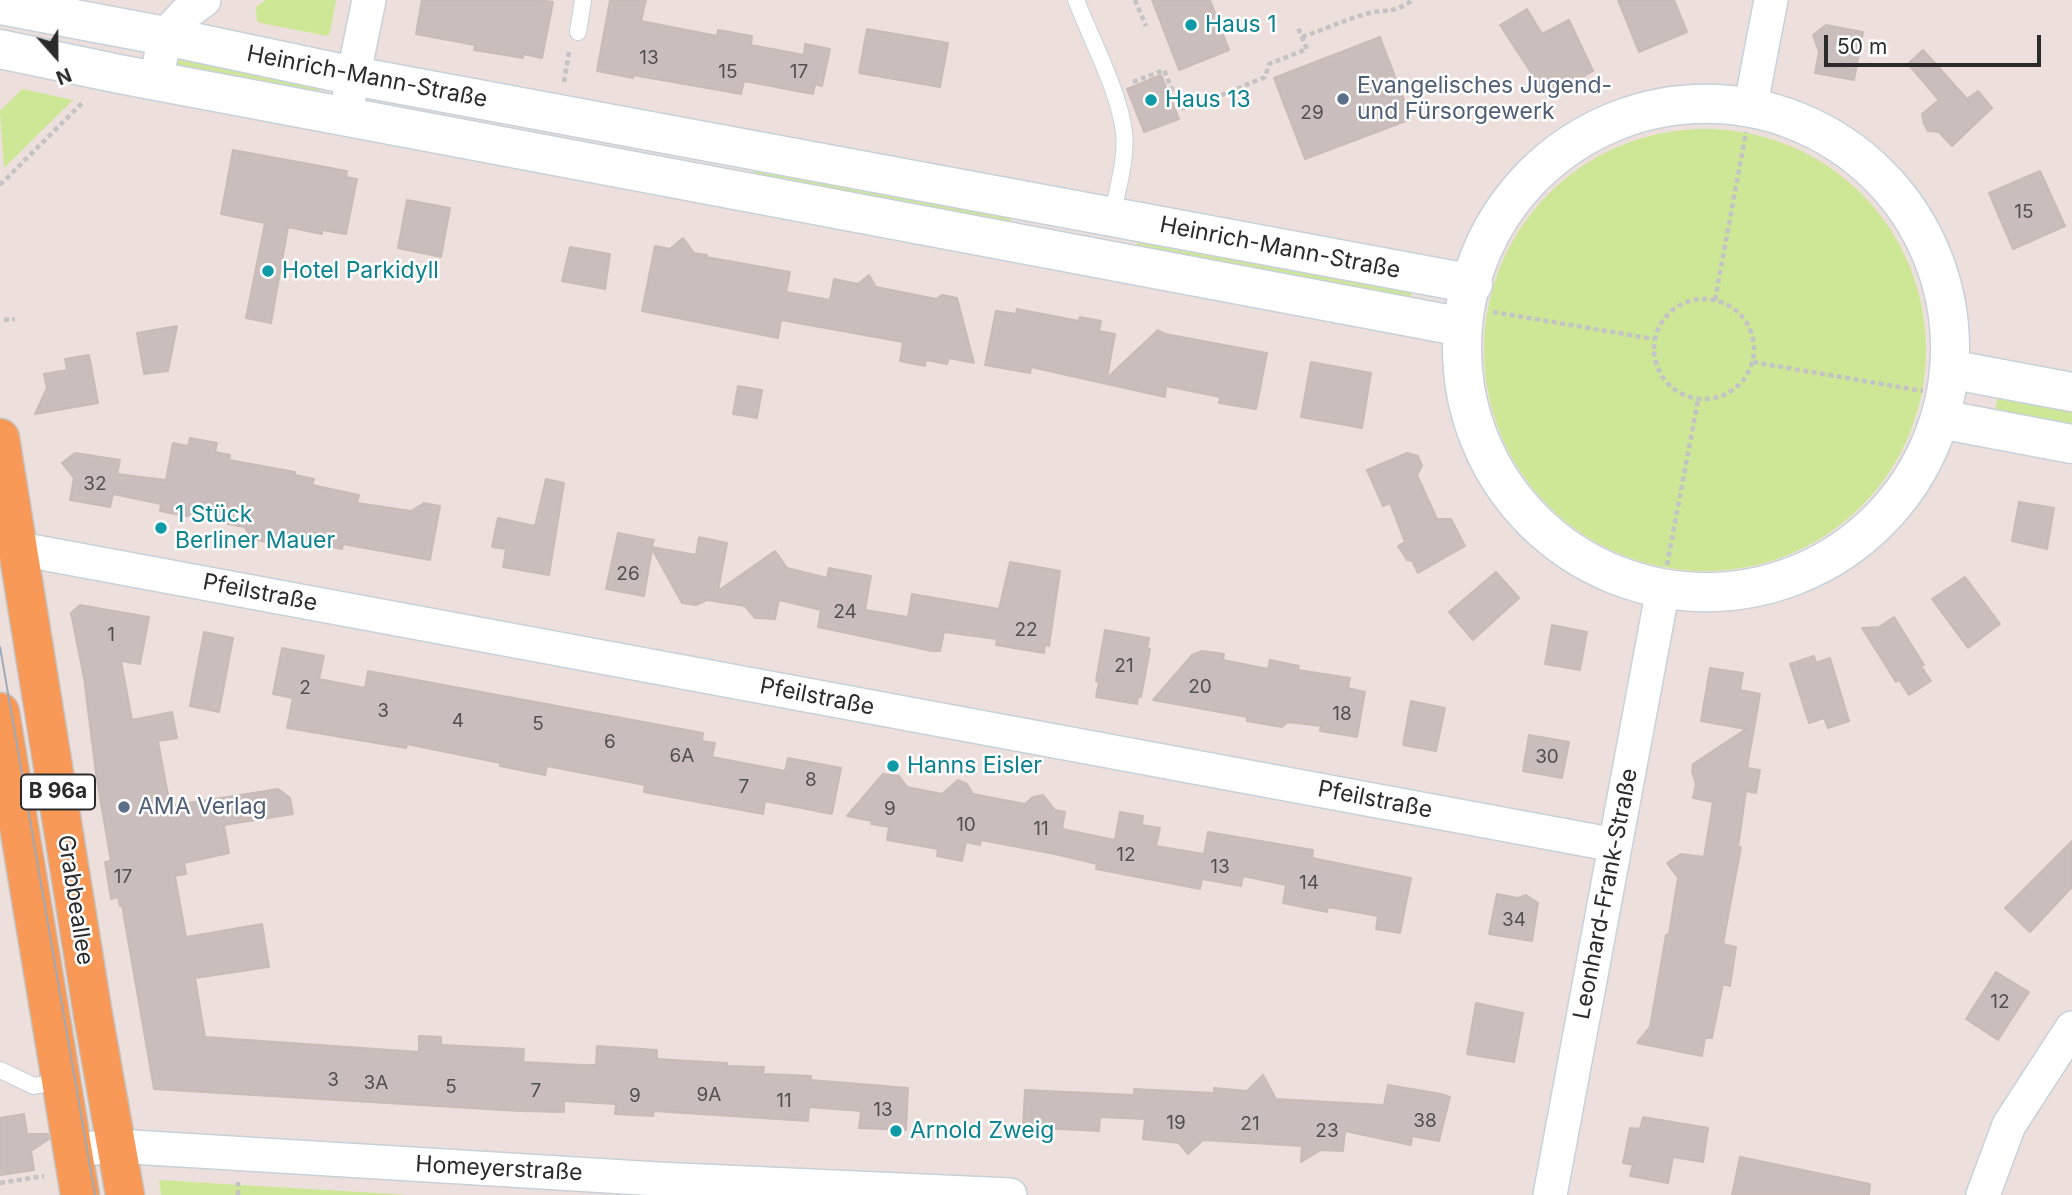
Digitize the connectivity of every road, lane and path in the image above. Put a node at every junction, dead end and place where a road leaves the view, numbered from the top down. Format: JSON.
{"nodes":[{"id":1,"x":204,"y":0,"type":"edge"},
{"id":2,"x":369,"y":0,"type":"edge"},
{"id":3,"x":583,"y":0,"type":"edge"},
{"id":4,"x":1076,"y":0,"type":"edge"},
{"id":5,"x":1135,"y":0,"type":"edge"},
{"id":6,"x":1413,"y":0,"type":"edge"},
{"id":7,"x":1770,"y":0,"type":"edge"},
{"id":8,"x":0,"y":5,"type":"edge"},
{"id":9,"x":1146,"y":26,"type":"dead end"},
{"id":10,"x":1298,"y":28,"type":"dead end"},
{"id":11,"x":578,"y":32,"type":"dead end"},
{"id":12,"x":165,"y":36,"type":"junction"},
{"id":13,"x":1302,"y":37,"type":"junction"},
{"id":14,"x":0,"y":49,"type":"edge"},
{"id":15,"x":354,"y":76,"type":"junction"},
{"id":16,"x":156,"y":80,"type":"junction"},
{"id":17,"x":1112,"y":90,"type":"junction"},
{"id":18,"x":87,"y":98,"type":"dead end"},
{"id":19,"x":1751,"y":104,"type":"junction"},
{"id":20,"x":345,"y":117,"type":"junction"},
{"id":21,"x":734,"y":147,"type":"junction"},
{"id":22,"x":0,"y":185,"type":"edge"},
{"id":23,"x":727,"y":188,"type":"junction"},
{"id":24,"x":1100,"y":215,"type":"junction"},
{"id":25,"x":1080,"y":255,"type":"junction"},
{"id":26,"x":1715,"y":300,"type":"junction"},
{"id":27,"x":1468,"y":306,"type":"junction"},
{"id":28,"x":15,"y":319,"type":"dead end"},
{"id":29,"x":4,"y":320,"type":"dead end"},
{"id":30,"x":1654,"y":339,"type":"junction"},
{"id":31,"x":1753,"y":362,"type":"junction"},
{"id":32,"x":2072,"y":392,"type":"edge"},
{"id":33,"x":1944,"y":394,"type":"junction"},
{"id":34,"x":1698,"y":400,"type":"junction"},
{"id":35,"x":0,"y":438,"type":"edge"},
{"id":36,"x":2072,"y":444,"type":"edge"},
{"id":37,"x":12,"y":558,"type":"junction"},
{"id":38,"x":1662,"y":594,"type":"junction"},
{"id":39,"x":0,"y":712,"type":"edge"},
{"id":40,"x":1615,"y":845,"type":"junction"},
{"id":41,"x":2072,"y":1028,"type":"edge"},
{"id":42,"x":0,"y":1070,"type":"edge"},
{"id":43,"x":61,"y":1081,"type":"junction"},
{"id":44,"x":84,"y":1162,"type":"edge"},
{"id":45,"x":0,"y":1183,"type":"edge"},
{"id":46,"x":238,"y":1184,"type":"dead end"},
{"id":47,"x":656,"y":1187,"type":"edge"},
{"id":48,"x":109,"y":1195,"type":"edge"},
{"id":49,"x":125,"y":1195,"type":"edge"},
{"id":50,"x":238,"y":1195,"type":"edge"},
{"id":51,"x":1010,"y":1195,"type":"edge"},
{"id":52,"x":1550,"y":1195,"type":"edge"},
{"id":53,"x":1983,"y":1195,"type":"edge"}],
"edges":[{"from":1,"to":12,"type":"street"},
{"from":2,"to":15,"type":"street"},
{"from":3,"to":11,"type":"lane"},
{"from":4,"to":17,"type":"lane"},
{"from":5,"to":9,"type":"path"},
{"from":6,"to":13,"type":"path"},
{"from":7,"to":19,"type":"street"},
{"from":8,"to":12,"type":"main road","name":"Heinrich-Mann-Straße"},
{"from":10,"to":13,"type":"path"},
{"from":12,"to":15,"type":"main road","name":"Heinrich-Mann-Straße"},
{"from":12,"to":16,"type":"street"},
{"from":13,"to":17,"type":"path"},
{"from":14,"to":16,"type":"main road","name":"Heinrich-Mann-Straße"},
{"from":15,"to":20,"type":"street"},
{"from":15,"to":21,"type":"main road","name":"Heinrich-Mann-Straße"},
{"from":16,"to":20,"type":"main road","name":"Heinrich-Mann-Straße"},
{"from":17,"to":24,"type":"lane"},
{"from":18,"to":22,"type":"path"},
{"from":19,"to":26,"type":"path"},
{"from":19,"to":27,"type":"main road"},
{"from":19,"to":33,"type":"main road"},
{"from":20,"to":23,"type":"main road","name":"Heinrich-Mann-Straße"},
{"from":21,"to":23,"type":"street"},
{"from":21,"to":24,"type":"main road","name":"Heinrich-Mann-Straße"},
{"from":23,"to":25,"type":"main road","name":"Heinrich-Mann-Straße"},
{"from":24,"to":25,"type":"street"},
{"from":24,"to":27,"type":"main road","name":"Heinrich-Mann-Straße"},
{"from":25,"to":27,"type":"main road","name":"Heinrich-Mann-Straße"},
{"from":26,"to":30,"type":"path"},
{"from":26,"to":31,"type":"path"},
{"from":27,"to":30,"type":"path"},
{"from":27,"to":38,"type":"main road"},
{"from":28,"to":29,"type":"path"},
{"from":30,"to":34,"type":"path"},
{"from":31,"to":33,"type":"path"},
{"from":31,"to":34,"type":"path"},
{"from":32,"to":33,"type":"main road"},
{"from":33,"to":36,"type":"main road"},
{"from":33,"to":38,"type":"main road"},
{"from":34,"to":38,"type":"path"},
{"from":35,"to":37,"type":"main road","name":"Grabbeallee","number":"B 96a"},
{"from":37,"to":40,"type":"street","name":"Pfeilstraße"},
{"from":37,"to":44,"type":"lane"},
{"from":37,"to":44,"type":"main road","name":"Grabbeallee","number":"B 96a"},
{"from":38,"to":40,"type":"street","name":"Leonhard-Frank-Straße"},
{"from":39,"to":43,"type":"main road","name":"Grabbeallee","number":"B 96a"},
{"from":40,"to":52,"type":"street","name":"Leonhard-Frank-Straße"},
{"from":41,"to":53,"type":"street"},
{"from":42,"to":43,"type":"lane"},
{"from":43,"to":44,"type":"main road","name":"Grabbeallee","number":"B 96a"},
{"from":44,"to":45,"type":"path"},
{"from":44,"to":47,"type":"street","name":"Homeyerstraße"},
{"from":44,"to":48,"type":"lane"},
{"from":44,"to":49,"type":"main road","name":"Grabbeallee","number":"B 96a"},
{"from":46,"to":50,"type":"path"},
{"from":47,"to":51,"type":"street","name":"Homeyerstraße"}]}
